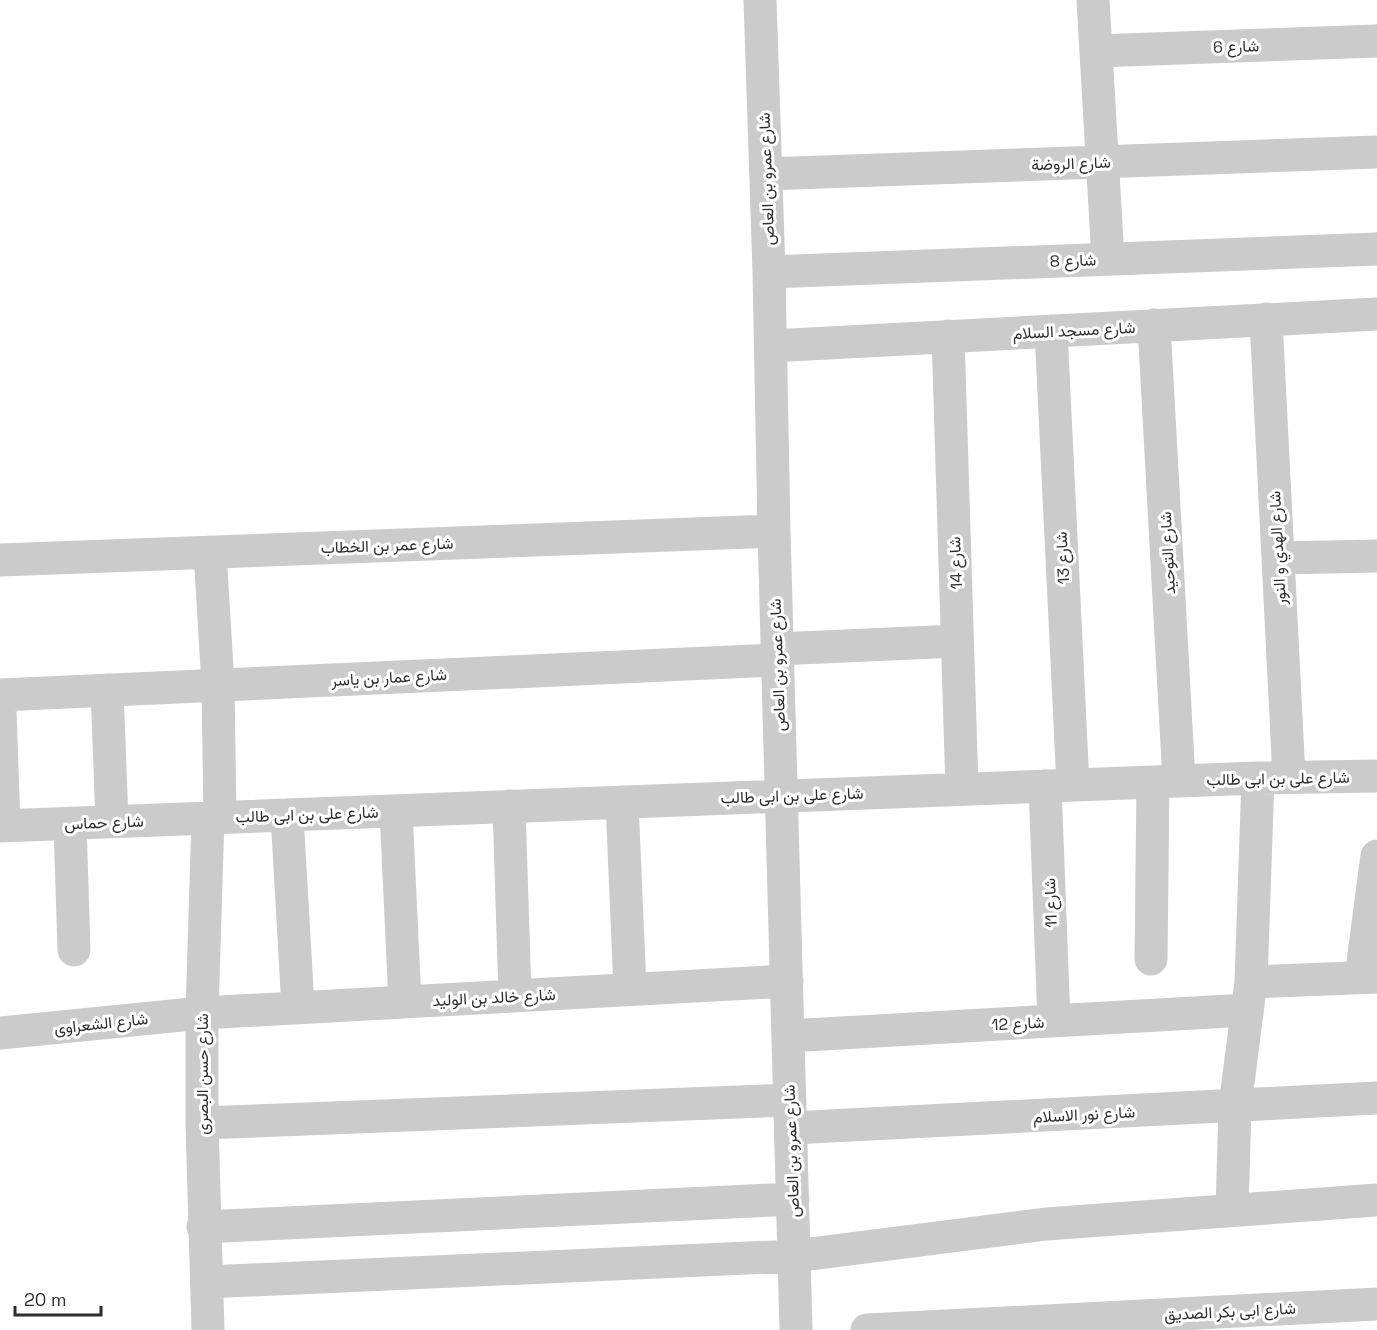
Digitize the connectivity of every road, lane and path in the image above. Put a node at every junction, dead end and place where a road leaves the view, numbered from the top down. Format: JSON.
{"nodes":[{"id":1,"x":760,"y":0,"type":"edge"},
{"id":2,"x":1093,"y":0,"type":"edge"},
{"id":3,"x":1377,"y":41,"type":"edge"},
{"id":4,"x":1096,"y":51,"type":"junction"},
{"id":5,"x":1377,"y":152,"type":"edge"},
{"id":6,"x":1102,"y":162,"type":"junction"},
{"id":7,"x":766,"y":174,"type":"junction"},
{"id":8,"x":1377,"y":249,"type":"edge"},
{"id":9,"x":1108,"y":259,"type":"junction"},
{"id":10,"x":769,"y":272,"type":"junction"},
{"id":11,"x":1377,"y":315,"type":"edge"},
{"id":12,"x":1266,"y":319,"type":"junction"},
{"id":13,"x":1154,"y":325,"type":"junction"},
{"id":14,"x":1051,"y":331,"type":"junction"},
{"id":15,"x":1377,"y":332,"type":"edge"},
{"id":16,"x":948,"y":336,"type":"junction"},
{"id":17,"x":771,"y":346,"type":"junction"},
{"id":18,"x":774,"y":531,"type":"junction"},
{"id":19,"x":210,"y":552,"type":"junction"},
{"id":20,"x":1377,"y":555,"type":"edge"},
{"id":21,"x":1278,"y":558,"type":"junction"},
{"id":22,"x":0,"y":560,"type":"edge"},
{"id":23,"x":957,"y":640,"type":"junction"},
{"id":24,"x":777,"y":654,"type":"junction"},
{"id":25,"x":218,"y":685,"type":"junction"},
{"id":26,"x":107,"y":690,"type":"junction"},
{"id":27,"x":0,"y":695,"type":"edge"},
{"id":28,"x":0,"y":710,"type":"edge"},
{"id":29,"x":1377,"y":776,"type":"edge"},
{"id":30,"x":1273,"y":778,"type":"junction"},
{"id":31,"x":1166,"y":781,"type":"junction"},
{"id":32,"x":1059,"y":785,"type":"junction"},
{"id":33,"x":962,"y":789,"type":"junction"},
{"id":34,"x":781,"y":796,"type":"junction"},
{"id":35,"x":622,"y":802,"type":"junction"},
{"id":36,"x":509,"y":806,"type":"junction"},
{"id":37,"x":396,"y":811,"type":"junction"},
{"id":38,"x":287,"y":815,"type":"junction"},
{"id":39,"x":214,"y":818,"type":"junction"},
{"id":40,"x":112,"y":821,"type":"junction"},
{"id":41,"x":70,"y":823,"type":"junction"},
{"id":42,"x":2,"y":825,"type":"edge"},
{"id":43,"x":1377,"y":856,"type":"edge"},
{"id":44,"x":74,"y":950,"type":"dead end"},
{"id":45,"x":1151,"y":959,"type":"dead end"},
{"id":46,"x":1369,"y":977,"type":"edge"},
{"id":47,"x":787,"y":981,"type":"junction"},
{"id":48,"x":630,"y":989,"type":"junction"},
{"id":49,"x":515,"y":996,"type":"junction"},
{"id":50,"x":1249,"y":996,"type":"junction"},
{"id":51,"x":405,"y":1002,"type":"junction"},
{"id":52,"x":298,"y":1007,"type":"junction"},
{"id":53,"x":202,"y":1013,"type":"junction"},
{"id":54,"x":1054,"y":1021,"type":"junction"},
{"id":55,"x":0,"y":1033,"type":"edge"},
{"id":56,"x":789,"y":1036,"type":"junction"},
{"id":57,"x":1377,"y":1098,"type":"edge"},
{"id":58,"x":1234,"y":1107,"type":"junction"},
{"id":59,"x":790,"y":1114,"type":"junction"},
{"id":60,"x":202,"y":1123,"type":"junction"},
{"id":61,"x":793,"y":1199,"type":"junction"},
{"id":62,"x":1377,"y":1200,"type":"edge"},
{"id":63,"x":1232,"y":1210,"type":"junction"},
{"id":64,"x":203,"y":1227,"type":"junction"},
{"id":65,"x":794,"y":1256,"type":"junction"},
{"id":66,"x":207,"y":1282,"type":"junction"},
{"id":67,"x":1377,"y":1304,"type":"edge"},
{"id":68,"x":1160,"y":1322,"type":"edge"},
{"id":69,"x":208,"y":1330,"type":"edge"},
{"id":70,"x":796,"y":1330,"type":"edge"},
{"id":71,"x":867,"y":1330,"type":"edge"}],
"edges":[{"from":1,"to":7,"type":"street","name":"شارع عمرو بن العاص"},
{"from":2,"to":4,"type":"street"},
{"from":3,"to":4,"type":"street","name":"شارع 6"},
{"from":4,"to":6,"type":"street"},
{"from":5,"to":6,"type":"street","name":"شارع الروضة"},
{"from":6,"to":7,"type":"street","name":"شارع الروضة"},
{"from":6,"to":9,"type":"street"},
{"from":7,"to":10,"type":"street","name":"شارع عمرو بن العاص"},
{"from":8,"to":9,"type":"street","name":"شارع 8"},
{"from":9,"to":10,"type":"street","name":"شارع 8"},
{"from":10,"to":17,"type":"street","name":"شارع عمرو بن العاص"},
{"from":11,"to":12,"type":"street","name":"شارع مسجد السلام"},
{"from":11,"to":15,"type":"street"},
{"from":12,"to":13,"type":"street","name":"شارع مسجد السلام"},
{"from":12,"to":21,"type":"street","name":"شارع الهدي و النور"},
{"from":13,"to":14,"type":"street","name":"شارع مسجد السلام"},
{"from":13,"to":31,"type":"street","name":"شارع التوحيد"},
{"from":14,"to":16,"type":"street","name":"شارع مسجد السلام"},
{"from":14,"to":32,"type":"street","name":"شارع 13"},
{"from":16,"to":17,"type":"street","name":"شارع مسجد السلام"},
{"from":16,"to":23,"type":"street","name":"شارع 14"},
{"from":17,"to":18,"type":"street","name":"شارع عمرو بن العاص"},
{"from":18,"to":19,"type":"street","name":"شارع عمر بن الخطاب"},
{"from":18,"to":24,"type":"street","name":"شارع عمرو بن العاص"},
{"from":19,"to":22,"type":"street","name":"شارع عمر بن الخطاب"},
{"from":19,"to":25,"type":"street","name":"شارع حسن البصرى"},
{"from":20,"to":21,"type":"street"},
{"from":21,"to":30,"type":"street","name":"شارع الهدي و النور"},
{"from":23,"to":24,"type":"street","name":"شارع عمار بن ياسر"},
{"from":23,"to":33,"type":"street","name":"شارع 14"},
{"from":24,"to":25,"type":"street","name":"شارع عمار بن ياسر"},
{"from":24,"to":34,"type":"street","name":"شارع عمرو بن العاص"},
{"from":25,"to":26,"type":"street","name":"شارع عمار بن ياسر"},
{"from":25,"to":39,"type":"street","name":"شارع حسن البصرى"},
{"from":26,"to":27,"type":"street","name":"شارع عمار بن ياسر"},
{"from":26,"to":40,"type":"street"},
{"from":28,"to":42,"type":"street"},
{"from":29,"to":30,"type":"street","name":"شارع على بن ابى طالب"},
{"from":30,"to":31,"type":"street","name":"شارع على بن ابى طالب"},
{"from":30,"to":50,"type":"street","name":"شارع الهدي و النور"},
{"from":31,"to":32,"type":"street","name":"شارع على بن ابى طالب"},
{"from":31,"to":45,"type":"street","name":"شارع التوحيد"},
{"from":32,"to":33,"type":"street","name":"شارع على بن ابى طالب"},
{"from":32,"to":54,"type":"street","name":"شارع 11"},
{"from":33,"to":34,"type":"street","name":"شارع على بن ابى طالب"},
{"from":34,"to":35,"type":"street","name":"شارع على بن ابى طالب"},
{"from":34,"to":47,"type":"street","name":"شارع عمرو بن العاص"},
{"from":35,"to":36,"type":"street","name":"شارع على بن ابى طالب"},
{"from":35,"to":48,"type":"street"},
{"from":36,"to":37,"type":"street","name":"شارع على بن ابى طالب"},
{"from":36,"to":49,"type":"street"},
{"from":37,"to":38,"type":"street","name":"شارع على بن ابى طالب"},
{"from":37,"to":51,"type":"street"},
{"from":38,"to":39,"type":"street","name":"شارع على بن ابى طالب"},
{"from":38,"to":52,"type":"street"},
{"from":39,"to":40,"type":"street","name":"شارع حماس"},
{"from":39,"to":53,"type":"street","name":"شارع حسن البصرى"},
{"from":40,"to":41,"type":"street","name":"شارع حماس"},
{"from":41,"to":42,"type":"street","name":"شارع حماس"},
{"from":41,"to":44,"type":"street"},
{"from":43,"to":46,"type":"street"},
{"from":46,"to":50,"type":"street","name":"شارع 12"},
{"from":47,"to":48,"type":"street","name":"شارع خالد بن الوليد"},
{"from":47,"to":56,"type":"street","name":"شارع عمرو بن العاص"},
{"from":48,"to":49,"type":"street","name":"شارع خالد بن الوليد"},
{"from":49,"to":51,"type":"street","name":"شارع خالد بن الوليد"},
{"from":50,"to":54,"type":"street","name":"شارع 12"},
{"from":50,"to":58,"type":"street","name":"شارع الهدي و النور"},
{"from":51,"to":52,"type":"street","name":"شارع خالد بن الوليد"},
{"from":52,"to":53,"type":"street","name":"شارع خالد بن الوليد"},
{"from":53,"to":55,"type":"street","name":"شارع الشعراوى"},
{"from":53,"to":60,"type":"street","name":"شارع حسن البصرى"},
{"from":54,"to":56,"type":"street","name":"شارع 12"},
{"from":56,"to":59,"type":"street","name":"شارع عمرو بن العاص"},
{"from":57,"to":58,"type":"street","name":"شارع نور الاسلام"},
{"from":58,"to":59,"type":"street","name":"شارع نور الاسلام"},
{"from":58,"to":63,"type":"street","name":"شارع الهدي و النور"},
{"from":59,"to":60,"type":"street","name":"شارع نور الاسلام"},
{"from":59,"to":61,"type":"street","name":"شارع عمرو بن العاص"},
{"from":60,"to":64,"type":"street","name":"شارع حسن البصرى"},
{"from":61,"to":64,"type":"street"},
{"from":61,"to":65,"type":"street","name":"شارع عمرو بن العاص"},
{"from":62,"to":63,"type":"street"},
{"from":63,"to":65,"type":"street"},
{"from":64,"to":66,"type":"street","name":"شارع حسن البصرى"},
{"from":65,"to":66,"type":"street"},
{"from":65,"to":70,"type":"street","name":"شارع عمرو بن العاص"},
{"from":66,"to":69,"type":"street","name":"شارع حسن البصرى"},
{"from":67,"to":68,"type":"street","name":"شارع ابى بكر الصديق"},
{"from":68,"to":71,"type":"street","name":"شارع ابى بكر الصديق"}]}
